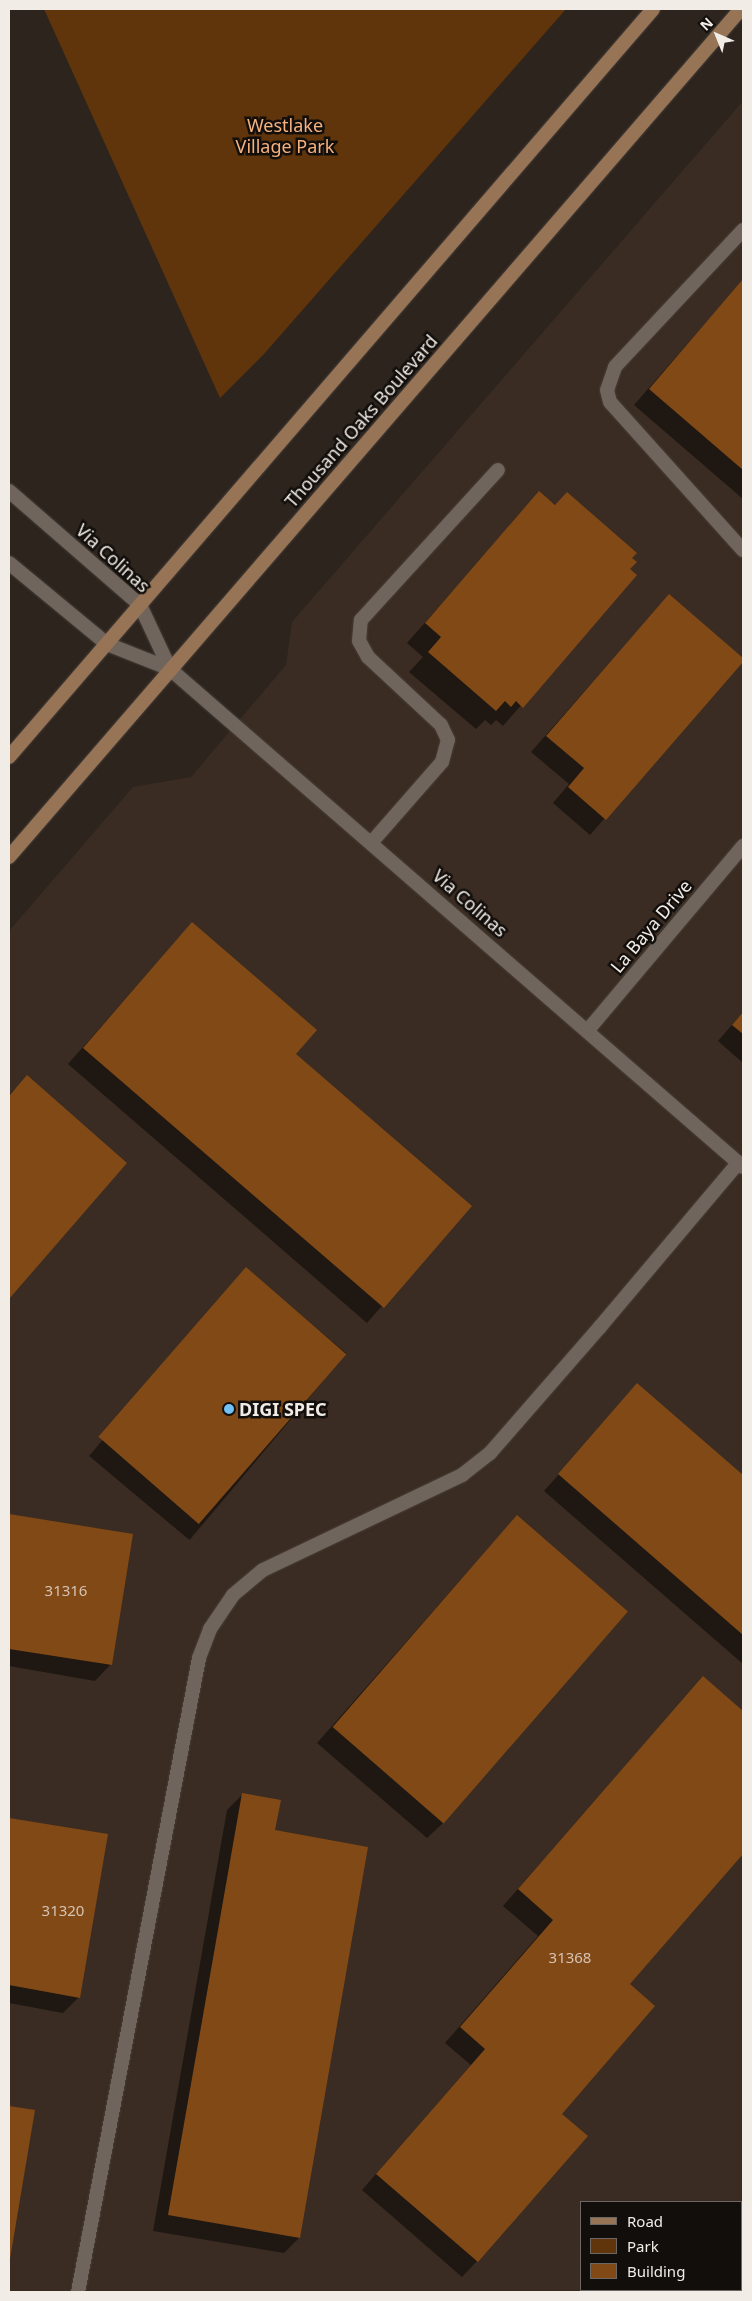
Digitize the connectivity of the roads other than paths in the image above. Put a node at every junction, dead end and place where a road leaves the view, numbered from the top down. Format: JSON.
{"nodes":[{"id":1,"x":653,"y":9,"type":"edge"},
{"id":2,"x":741,"y":9,"type":"edge"},
{"id":3,"x":741,"y":238,"type":"edge"},
{"id":4,"x":498,"y":470,"type":"dead end"},
{"id":5,"x":9,"y":491,"type":"edge"},
{"id":6,"x":743,"y":550,"type":"edge"},
{"id":7,"x":9,"y":564,"type":"edge"},
{"id":8,"x":140,"y":606,"type":"junction"},
{"id":9,"x":107,"y":644,"type":"junction"},
{"id":10,"x":170,"y":669,"type":"junction"},
{"id":11,"x":9,"y":757,"type":"edge"},
{"id":12,"x":371,"y":843,"type":"junction"},
{"id":13,"x":743,"y":846,"type":"edge"},
{"id":14,"x":9,"y":857,"type":"edge"},
{"id":15,"x":588,"y":1030,"type":"junction"},
{"id":16,"x":741,"y":1165,"type":"edge"},
{"id":17,"x":78,"y":2292,"type":"edge"}],
"edges":[{"from":1,"to":8,"type":"main road"},
{"from":2,"to":10,"type":"main road","name":"Thousand Oaks Boulevard"},
{"from":3,"to":6,"type":"street"},
{"from":4,"to":12,"type":"street"},
{"from":5,"to":8,"type":"street","name":"Via Colinas"},
{"from":7,"to":9,"type":"street","name":"Via Colinas"},
{"from":8,"to":9,"type":"main road"},
{"from":8,"to":10,"type":"street","name":"Via Colinas"},
{"from":9,"to":10,"type":"street","name":"Via Colinas"},
{"from":9,"to":11,"type":"main road"},
{"from":10,"to":12,"type":"street","name":"Via Colinas"},
{"from":10,"to":14,"type":"main road","name":"Thousand Oaks Boulevard"},
{"from":12,"to":15,"type":"street","name":"Via Colinas"},
{"from":13,"to":15,"type":"street","name":"La Baya Drive"},
{"from":15,"to":16,"type":"street","name":"Via Colinas"},
{"from":16,"to":17,"type":"street"}]}
